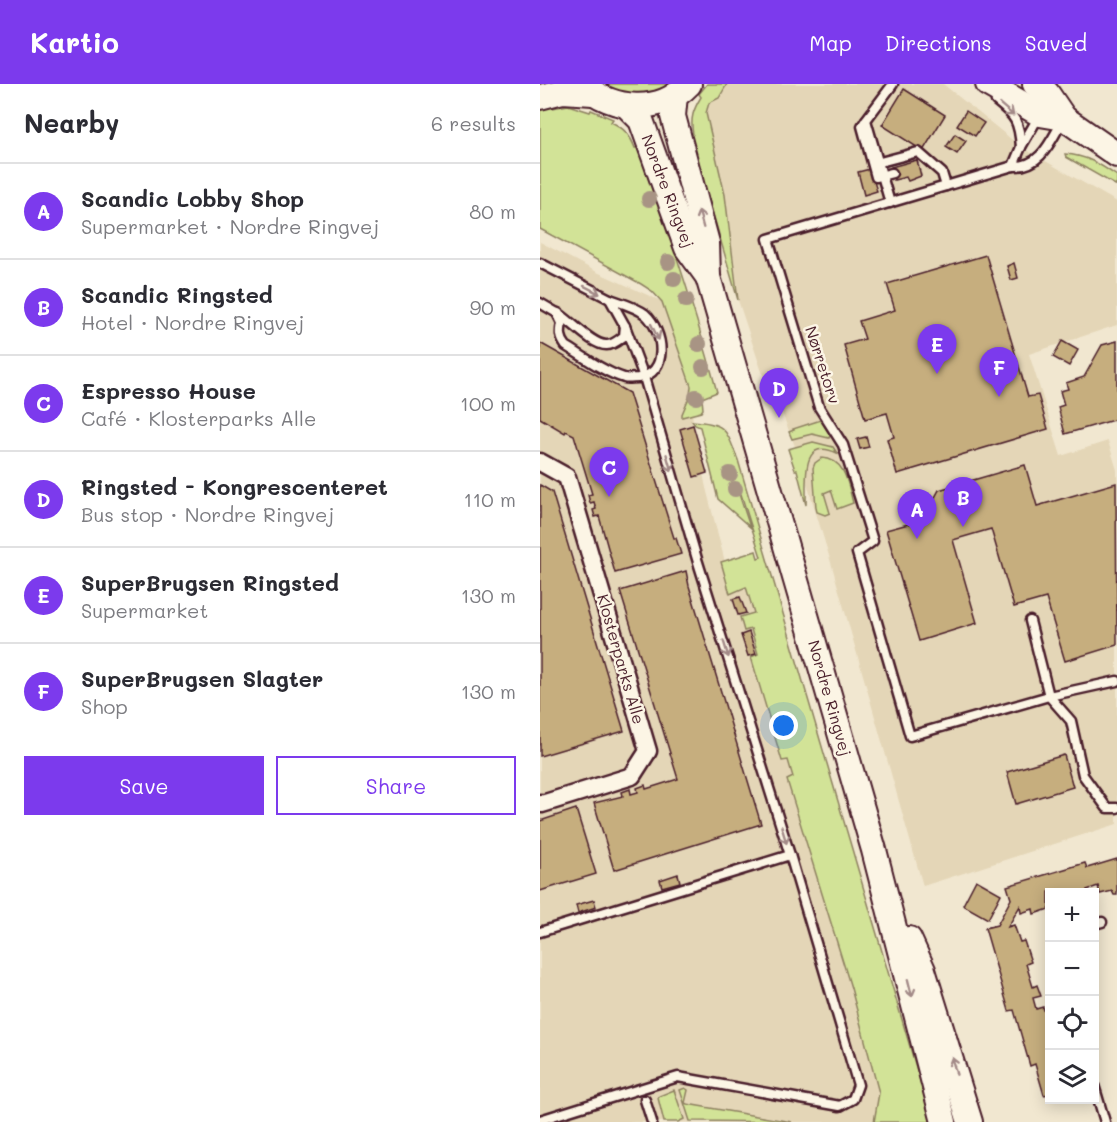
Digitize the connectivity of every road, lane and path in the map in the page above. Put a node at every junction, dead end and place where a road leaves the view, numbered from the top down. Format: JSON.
{"nodes":[{"id":1,"x":985,"y":87,"type":"edge"},
{"id":2,"x":588,"y":88,"type":"edge"},
{"id":3,"x":890,"y":88,"type":"edge"},
{"id":4,"x":682,"y":90,"type":"edge"},
{"id":5,"x":540,"y":97,"type":"edge"},
{"id":6,"x":1040,"y":97,"type":"edge"},
{"id":7,"x":627,"y":106,"type":"junction"},
{"id":8,"x":1064,"y":118,"type":"junction"},
{"id":9,"x":866,"y":120,"type":"junction"},
{"id":10,"x":1021,"y":147,"type":"junction"},
{"id":11,"x":1117,"y":155,"type":"edge"},
{"id":12,"x":880,"y":162,"type":"junction"},
{"id":13,"x":929,"y":162,"type":"junction"},
{"id":14,"x":918,"y":165,"type":"dead end"},
{"id":15,"x":1013,"y":166,"type":"junction"},
{"id":16,"x":892,"y":172,"type":"dead end"},
{"id":17,"x":883,"y":175,"type":"junction"},
{"id":18,"x":946,"y":186,"type":"junction"},
{"id":19,"x":890,"y":203,"type":"junction"},
{"id":20,"x":540,"y":263,"type":"edge"},
{"id":21,"x":708,"y":277,"type":"junction"},
{"id":22,"x":610,"y":299,"type":"junction"},
{"id":23,"x":540,"y":303,"type":"edge"},
{"id":24,"x":557,"y":313,"type":"junction"},
{"id":25,"x":626,"y":326,"type":"junction"},
{"id":26,"x":644,"y":376,"type":"junction"},
{"id":27,"x":540,"y":462,"type":"edge"},
{"id":28,"x":1030,"y":621,"type":"dead end"},
{"id":29,"x":1117,"y":681,"type":"edge"},
{"id":30,"x":1049,"y":696,"type":"junction"},
{"id":31,"x":540,"y":802,"type":"edge"},
{"id":32,"x":1117,"y":808,"type":"edge"},
{"id":33,"x":874,"y":850,"type":"junction"},
{"id":34,"x":790,"y":855,"type":"junction"},
{"id":35,"x":540,"y":932,"type":"edge"},
{"id":36,"x":1099,"y":1099,"type":"edge"},
{"id":37,"x":645,"y":1100,"type":"dead end"},
{"id":38,"x":540,"y":1120,"type":"edge"},
{"id":39,"x":652,"y":1122,"type":"edge"},
{"id":40,"x":944,"y":1122,"type":"edge"},
{"id":41,"x":970,"y":1122,"type":"edge"},
{"id":42,"x":1105,"y":1122,"type":"edge"}],
"edges":[{"from":1,"to":6,"type":"street"},
{"from":1,"to":10,"type":"lane","one_way":true},
{"from":2,"to":5,"type":"street"},
{"from":2,"to":7,"type":"street"},
{"from":3,"to":9,"type":"lane"},
{"from":4,"to":7,"type":"street"},
{"from":21,"to":4,"type":"street","name":"Nordre Ringvej","one_way":true},
{"from":6,"to":8,"type":"street"},
{"from":6,"to":10,"type":"lane"},
{"from":7,"to":21,"type":"street","name":"Nordre Ringvej"},
{"from":8,"to":11,"type":"street"},
{"from":8,"to":15,"type":"lane","name":"Nørretorv"},
{"from":9,"to":12,"type":"lane"},
{"from":9,"to":17,"type":"lane"},
{"from":10,"to":15,"type":"lane"},
{"from":12,"to":13,"type":"lane"},
{"from":12,"to":17,"type":"lane"},
{"from":13,"to":14,"type":"lane"},
{"from":13,"to":18,"type":"lane"},
{"from":15,"to":18,"type":"lane","name":"Nørretorv"},
{"from":16,"to":17,"type":"lane"},
{"from":17,"to":19,"type":"lane"},
{"from":18,"to":19,"type":"lane","name":"Nørretorv"},
{"from":19,"to":30,"type":"lane","name":"Nørretorv"},
{"from":20,"to":22,"type":"lane","one_way":true},
{"from":21,"to":33,"type":"street","name":"Nordre Ringvej"},
{"from":22,"to":25,"type":"lane"},
{"from":22,"to":26,"type":"lane","one_way":true},
{"from":23,"to":24,"type":"lane"},
{"from":24,"to":25,"type":"lane"},
{"from":24,"to":26,"type":"lane"},
{"from":25,"to":26,"type":"lane"},
{"from":26,"to":34,"type":"lane","one_way":true},
{"from":27,"to":31,"type":"street","name":"Klosterparks Alle"},
{"from":28,"to":30,"type":"lane"},
{"from":29,"to":30,"type":"lane","name":"Nørretorv"},
{"from":30,"to":32,"type":"lane"},
{"from":33,"to":40,"type":"street","name":"Nordre Ringvej","one_way":true},
{"from":41,"to":33,"type":"street","one_way":true},
{"from":34,"to":35,"type":"lane"},
{"from":34,"to":38,"type":"lane"},
{"from":36,"to":42,"type":"lane"},
{"from":37,"to":39,"type":"lane"}]}
